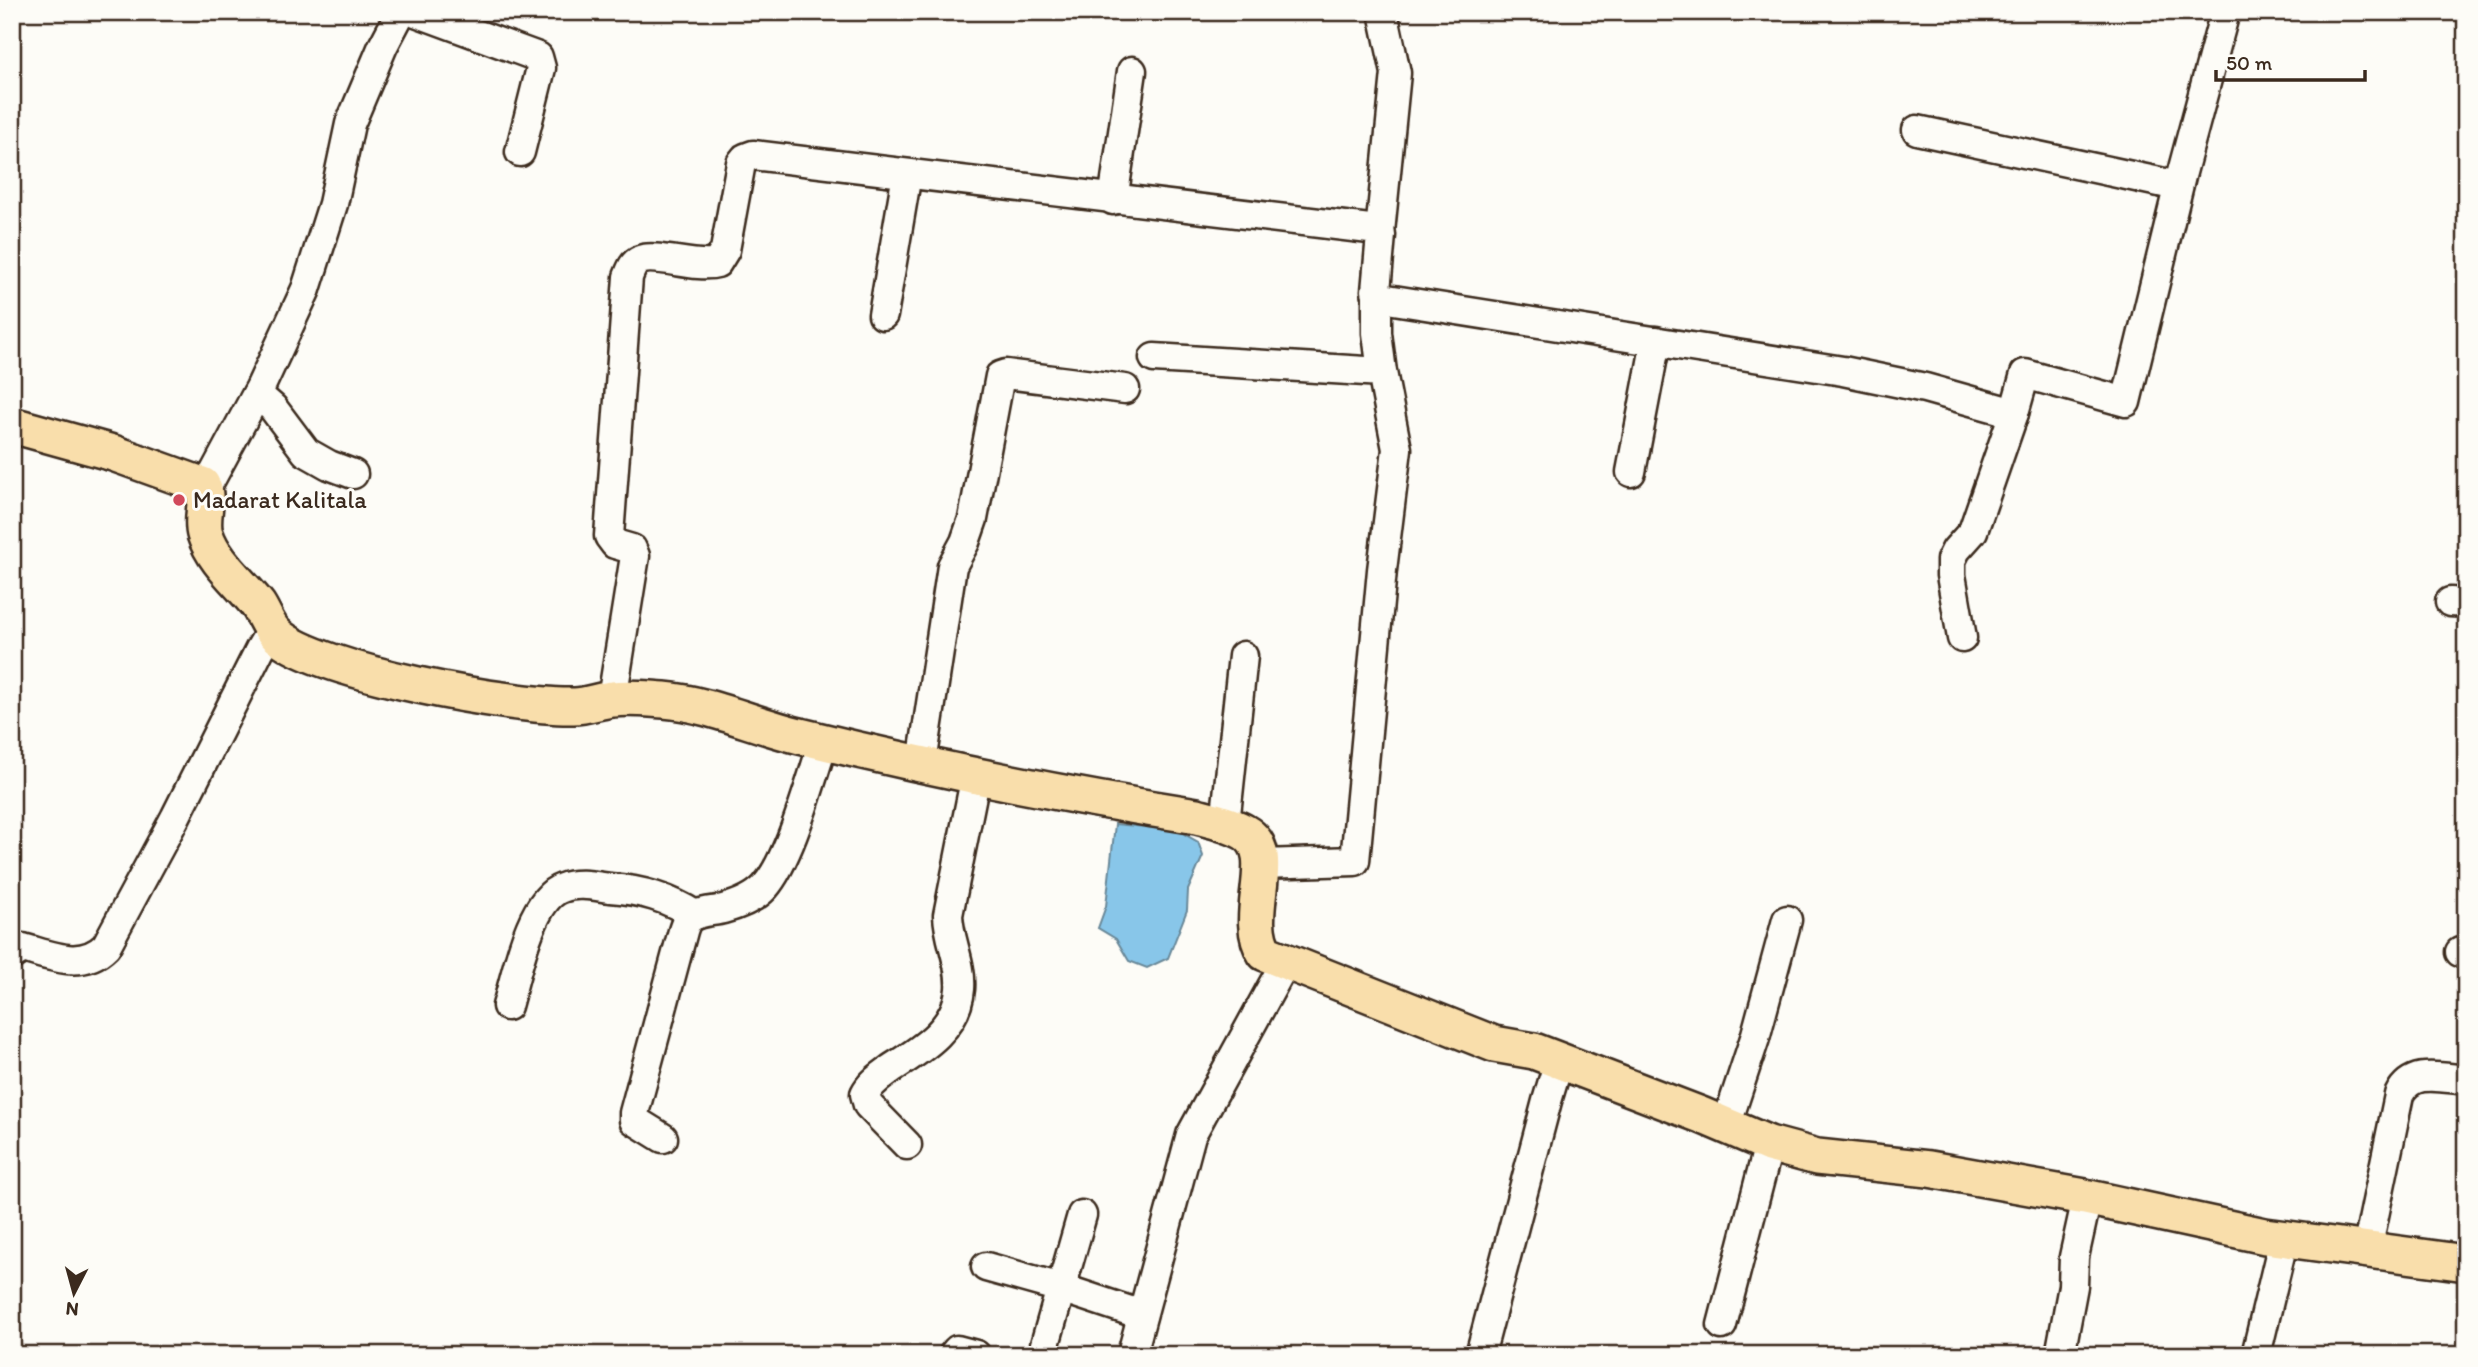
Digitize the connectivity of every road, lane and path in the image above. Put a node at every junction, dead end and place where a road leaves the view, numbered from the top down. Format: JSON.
{"nodes":[{"id":1,"x":401,"y":12,"type":"edge"},
{"id":2,"x":416,"y":12,"type":"edge"},
{"id":3,"x":1383,"y":12,"type":"edge"},
{"id":4,"x":2225,"y":12,"type":"edge"},
{"id":5,"x":1132,"y":71,"type":"dead end"},
{"id":6,"x":1917,"y":130,"type":"dead end"},
{"id":7,"x":520,"y":152,"type":"dead end"},
{"id":8,"x":907,"y":174,"type":"junction"},
{"id":9,"x":2178,"y":186,"type":"junction"},
{"id":10,"x":1113,"y":200,"type":"junction"},
{"id":11,"x":1380,"y":232,"type":"junction"},
{"id":12,"x":1377,"y":295,"type":"junction"},
{"id":13,"x":883,"y":315,"type":"dead end"},
{"id":14,"x":1656,"y":341,"type":"junction"},
{"id":15,"x":1154,"y":358,"type":"dead end"},
{"id":16,"x":1382,"y":372,"type":"junction"},
{"id":17,"x":1125,"y":389,"type":"dead end"},
{"id":18,"x":257,"y":394,"type":"junction"},
{"id":19,"x":2014,"y":412,"type":"junction"},
{"id":20,"x":12,"y":425,"type":"edge"},
{"id":21,"x":1631,"y":472,"type":"dead end"},
{"id":22,"x":353,"y":474,"type":"dead end"},
{"id":23,"x":205,"y":490,"type":"junction"},
{"id":24,"x":272,"y":629,"type":"junction"},
{"id":25,"x":1962,"y":638,"type":"dead end"},
{"id":26,"x":1243,"y":656,"type":"dead end"},
{"id":27,"x":612,"y":699,"type":"junction"},
{"id":28,"x":824,"y":741,"type":"junction"},
{"id":29,"x":922,"y":763,"type":"junction"},
{"id":30,"x":976,"y":775,"type":"junction"},
{"id":31,"x":1225,"y":824,"type":"junction"},
{"id":32,"x":1261,"y":864,"type":"junction"},
{"id":33,"x":695,"y":915,"type":"junction"},
{"id":34,"x":1787,"y":920,"type":"dead end"},
{"id":35,"x":16,"y":948,"type":"edge"},
{"id":36,"x":1285,"y":963,"type":"junction"},
{"id":37,"x":508,"y":1006,"type":"dead end"},
{"id":38,"x":1559,"y":1061,"type":"junction"},
{"id":39,"x":2466,"y":1080,"type":"edge"},
{"id":40,"x":1726,"y":1126,"type":"junction"},
{"id":41,"x":663,"y":1139,"type":"dead end"},
{"id":42,"x":1769,"y":1144,"type":"junction"},
{"id":43,"x":907,"y":1145,"type":"dead end"},
{"id":44,"x":2087,"y":1198,"type":"junction"},
{"id":45,"x":1082,"y":1215,"type":"dead end"},
{"id":46,"x":2284,"y":1238,"type":"junction"},
{"id":47,"x":2367,"y":1250,"type":"junction"},
{"id":48,"x":2466,"y":1263,"type":"edge"},
{"id":49,"x":986,"y":1267,"type":"dead end"},
{"id":50,"x":1061,"y":1288,"type":"junction"},
{"id":51,"x":1142,"y":1315,"type":"junction"},
{"id":52,"x":1722,"y":1325,"type":"dead end"},
{"id":53,"x":953,"y":1355,"type":"edge"},
{"id":54,"x":976,"y":1355,"type":"edge"},
{"id":55,"x":1042,"y":1355,"type":"edge"},
{"id":56,"x":1134,"y":1355,"type":"edge"},
{"id":57,"x":1480,"y":1355,"type":"edge"},
{"id":58,"x":2060,"y":1355,"type":"edge"},
{"id":59,"x":2256,"y":1355,"type":"edge"}],
"edges":[{"from":1,"to":18,"type":"street"},
{"from":2,"to":7,"type":"street"},
{"from":3,"to":11,"type":"street"},
{"from":4,"to":9,"type":"street"},
{"from":5,"to":10,"type":"street"},
{"from":6,"to":9,"type":"street"},
{"from":8,"to":10,"type":"street"},
{"from":8,"to":13,"type":"street"},
{"from":8,"to":27,"type":"street"},
{"from":9,"to":19,"type":"street"},
{"from":10,"to":11,"type":"street"},
{"from":11,"to":12,"type":"street"},
{"from":12,"to":14,"type":"street"},
{"from":12,"to":16,"type":"street"},
{"from":14,"to":19,"type":"street"},
{"from":14,"to":21,"type":"street"},
{"from":15,"to":16,"type":"street"},
{"from":16,"to":32,"type":"street"},
{"from":17,"to":29,"type":"street"},
{"from":18,"to":22,"type":"street"},
{"from":18,"to":23,"type":"street"},
{"from":19,"to":25,"type":"street"},
{"from":20,"to":23,"type":"main road"},
{"from":23,"to":24,"type":"main road"},
{"from":24,"to":27,"type":"main road"},
{"from":24,"to":35,"type":"street"},
{"from":26,"to":31,"type":"street"},
{"from":27,"to":28,"type":"main road"},
{"from":28,"to":29,"type":"main road"},
{"from":28,"to":33,"type":"street"},
{"from":29,"to":30,"type":"main road"},
{"from":30,"to":31,"type":"main road"},
{"from":30,"to":43,"type":"street"},
{"from":31,"to":32,"type":"main road"},
{"from":32,"to":36,"type":"main road"},
{"from":33,"to":37,"type":"street"},
{"from":33,"to":41,"type":"street"},
{"from":34,"to":40,"type":"street"},
{"from":36,"to":38,"type":"main road"},
{"from":36,"to":51,"type":"street"},
{"from":38,"to":40,"type":"main road"},
{"from":38,"to":57,"type":"street"},
{"from":39,"to":47,"type":"street"},
{"from":40,"to":42,"type":"main road"},
{"from":42,"to":44,"type":"main road"},
{"from":42,"to":52,"type":"street"},
{"from":44,"to":46,"type":"main road"},
{"from":44,"to":58,"type":"street"},
{"from":45,"to":50,"type":"street"},
{"from":46,"to":47,"type":"main road"},
{"from":46,"to":59,"type":"street"},
{"from":47,"to":48,"type":"main road"},
{"from":49,"to":50,"type":"street"},
{"from":50,"to":51,"type":"street"},
{"from":50,"to":55,"type":"street"},
{"from":51,"to":56,"type":"street"},
{"from":53,"to":54,"type":"street"}]}
